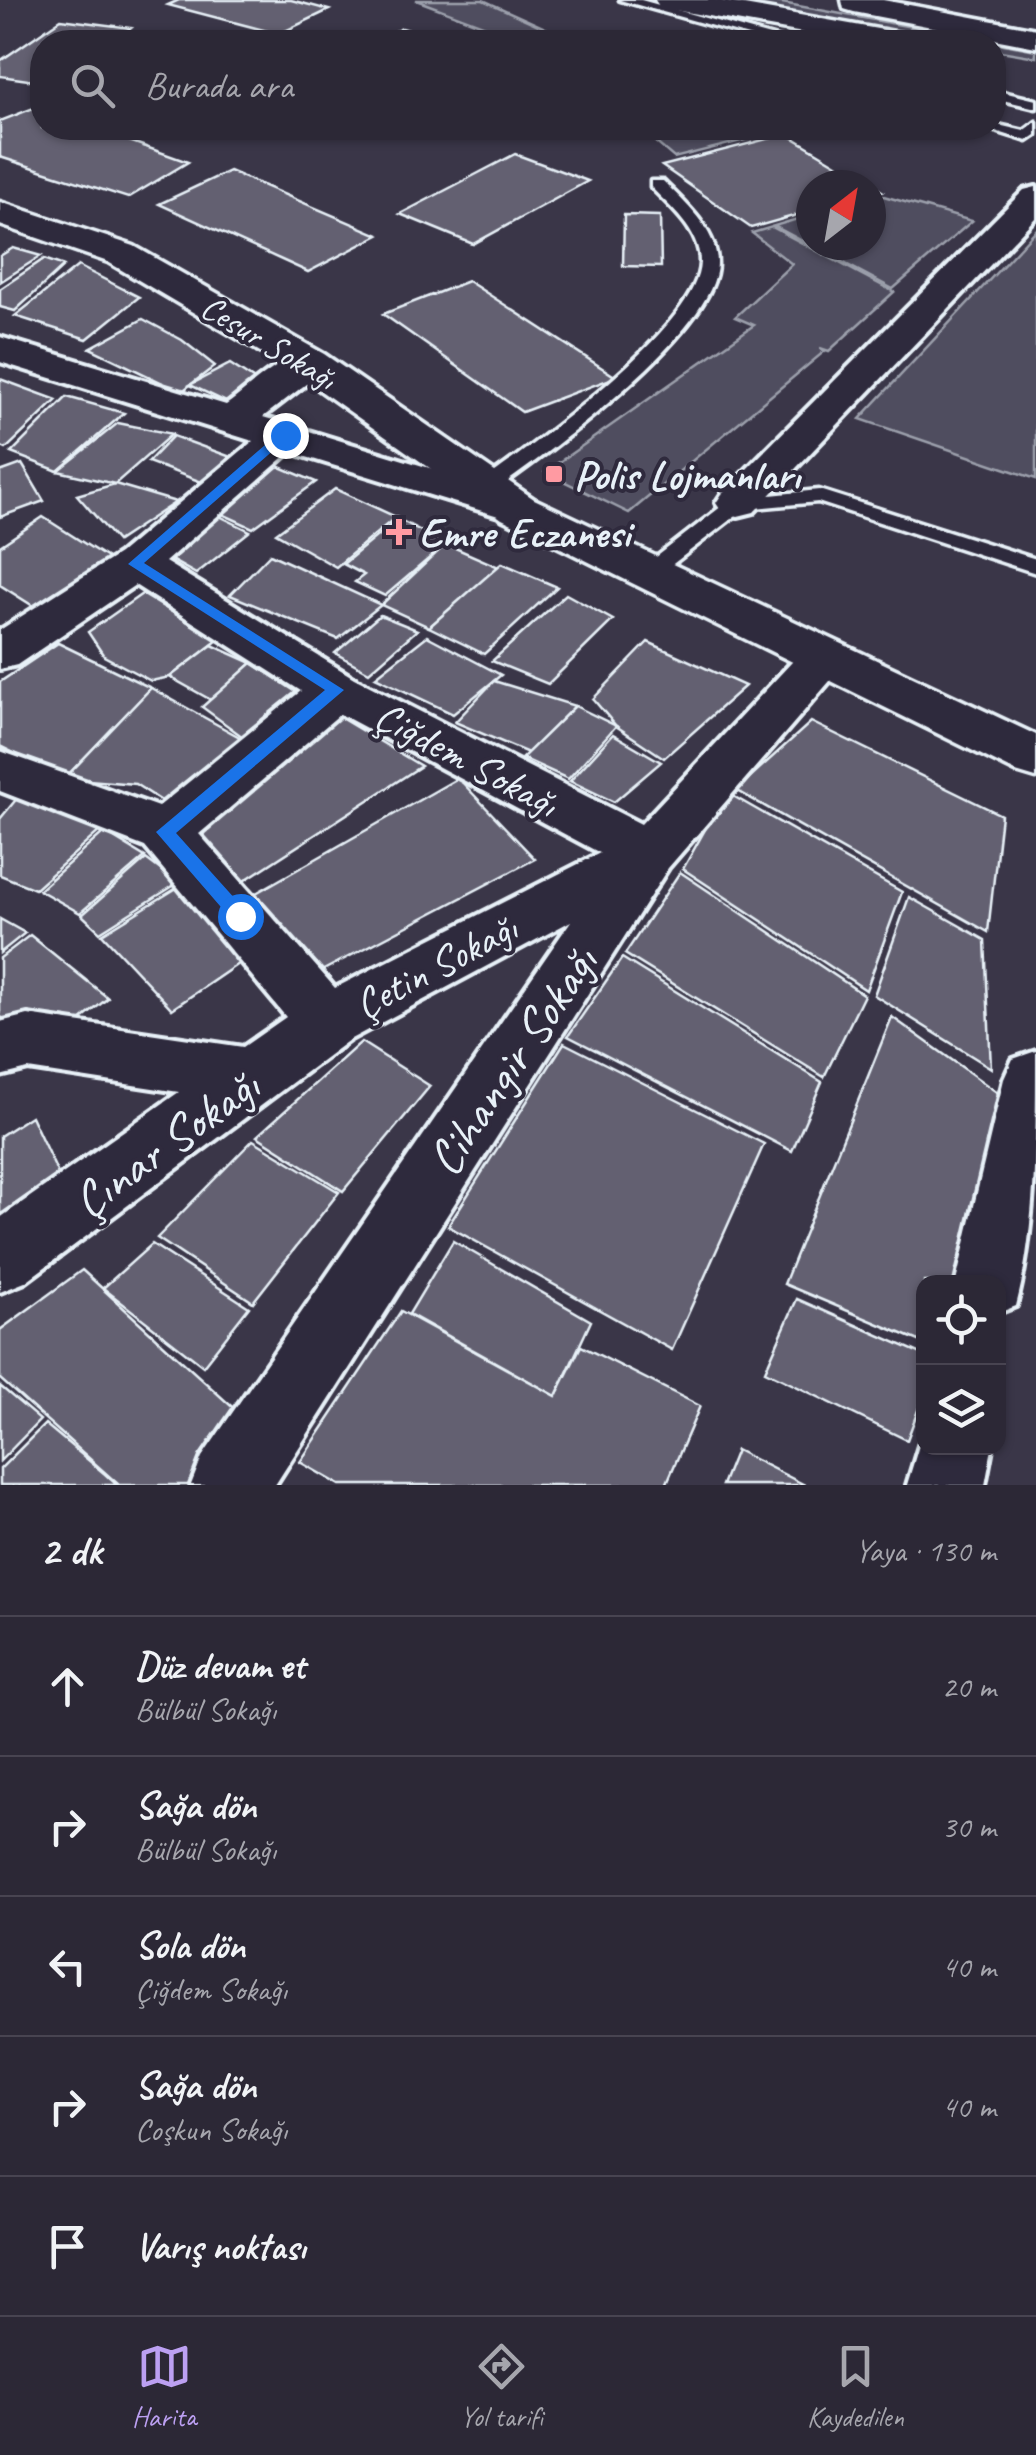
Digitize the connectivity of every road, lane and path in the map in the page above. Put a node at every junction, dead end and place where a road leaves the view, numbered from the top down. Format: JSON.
{"nodes":[{"id":1,"x":626,"y":0,"type":"edge"},
{"id":2,"x":668,"y":0,"type":"edge"},
{"id":3,"x":836,"y":0,"type":"edge"},
{"id":4,"x":963,"y":0,"type":"edge"},
{"id":5,"x":1036,"y":14,"type":"edge"},
{"id":6,"x":739,"y":30,"type":"edge"},
{"id":7,"x":834,"y":30,"type":"edge"},
{"id":8,"x":994,"y":30,"type":"edge"},
{"id":9,"x":1006,"y":32,"type":"edge"},
{"id":10,"x":1036,"y":38,"type":"edge"},
{"id":11,"x":1006,"y":59,"type":"edge"},
{"id":12,"x":1036,"y":64,"type":"edge"},
{"id":13,"x":1006,"y":97,"type":"edge"},
{"id":14,"x":1036,"y":104,"type":"edge"},
{"id":15,"x":1036,"y":126,"type":"edge"},
{"id":16,"x":1006,"y":131,"type":"edge"},
{"id":17,"x":657,"y":184,"type":"dead end"},
{"id":18,"x":1036,"y":197,"type":"edge"},
{"id":19,"x":0,"y":213,"type":"edge"},
{"id":20,"x":0,"y":349,"type":"edge"},
{"id":21,"x":309,"y":363,"type":"junction"},
{"id":22,"x":234,"y":419,"type":"junction"},
{"id":23,"x":285,"y":435,"type":"junction"},
{"id":24,"x":503,"y":498,"type":"junction"},
{"id":25,"x":738,"y":503,"type":"junction"},
{"id":26,"x":135,"y":564,"type":"junction"},
{"id":27,"x":1036,"y":566,"type":"edge"},
{"id":28,"x":648,"y":572,"type":"junction"},
{"id":29,"x":0,"y":653,"type":"edge"},
{"id":30,"x":824,"y":659,"type":"junction"},
{"id":31,"x":336,"y":690,"type":"junction"},
{"id":32,"x":1036,"y":758,"type":"edge"},
{"id":33,"x":0,"y":770,"type":"edge"},
{"id":34,"x":165,"y":832,"type":"junction"},
{"id":35,"x":648,"y":853,"type":"junction"},
{"id":36,"x":327,"y":1022,"type":"junction"},
{"id":37,"x":9,"y":1041,"type":"edge"},
{"id":38,"x":256,"y":1077,"type":"junction"},
{"id":39,"x":1036,"y":1079,"type":"edge"},
{"id":40,"x":0,"y":1259,"type":"edge"},
{"id":41,"x":993,"y":1275,"type":"edge"},
{"id":42,"x":952,"y":1455,"type":"edge"},
{"id":43,"x":230,"y":1485,"type":"edge"},
{"id":44,"x":946,"y":1485,"type":"edge"}],
"edges":[{"from":1,"to":6,"type":"lane"},
{"from":2,"to":7,"type":"main road"},
{"from":3,"to":8,"type":"main road"},
{"from":4,"to":5,"type":"main road"},
{"from":9,"to":10,"type":"main road"},
{"from":11,"to":12,"type":"main road"},
{"from":13,"to":14,"type":"lane"},
{"from":15,"to":16,"type":"lane"},
{"from":17,"to":24,"type":"lane"},
{"from":18,"to":25,"type":"street"},
{"from":19,"to":21,"type":"main road","name":"Cesur Sokağı"},
{"from":20,"to":22,"type":"street"},
{"from":21,"to":22,"type":"street"},
{"from":21,"to":24,"type":"main road","name":"Cesur Sokağı"},
{"from":22,"to":23,"type":"street"},
{"from":23,"to":24,"type":"street"},
{"from":23,"to":26,"type":"street"},
{"from":24,"to":28,"type":"main road","name":"Cesur Sokağı"},
{"from":25,"to":27,"type":"lane"},
{"from":25,"to":28,"type":"lane"},
{"from":26,"to":29,"type":"street"},
{"from":26,"to":31,"type":"street","name":"Çiğdem Sokağı"},
{"from":28,"to":30,"type":"main road","name":"Cesur Sokağı"},
{"from":30,"to":32,"type":"main road","name":"Cesur Sokağı"},
{"from":30,"to":35,"type":"street","name":"Cihangir Sokağı"},
{"from":31,"to":34,"type":"street"},
{"from":31,"to":35,"type":"street","name":"Çiğdem Sokağı"},
{"from":33,"to":34,"type":"street"},
{"from":34,"to":36,"type":"street"},
{"from":35,"to":36,"type":"street","name":"Çetin Sokağı"},
{"from":35,"to":43,"type":"street","name":"Cihangir Sokağı"},
{"from":36,"to":38,"type":"street","name":"Çınar Sokağı"},
{"from":37,"to":38,"type":"street"},
{"from":38,"to":40,"type":"street","name":"Çınar Sokağı"},
{"from":39,"to":41,"type":"street"},
{"from":42,"to":44,"type":"street"}]}
